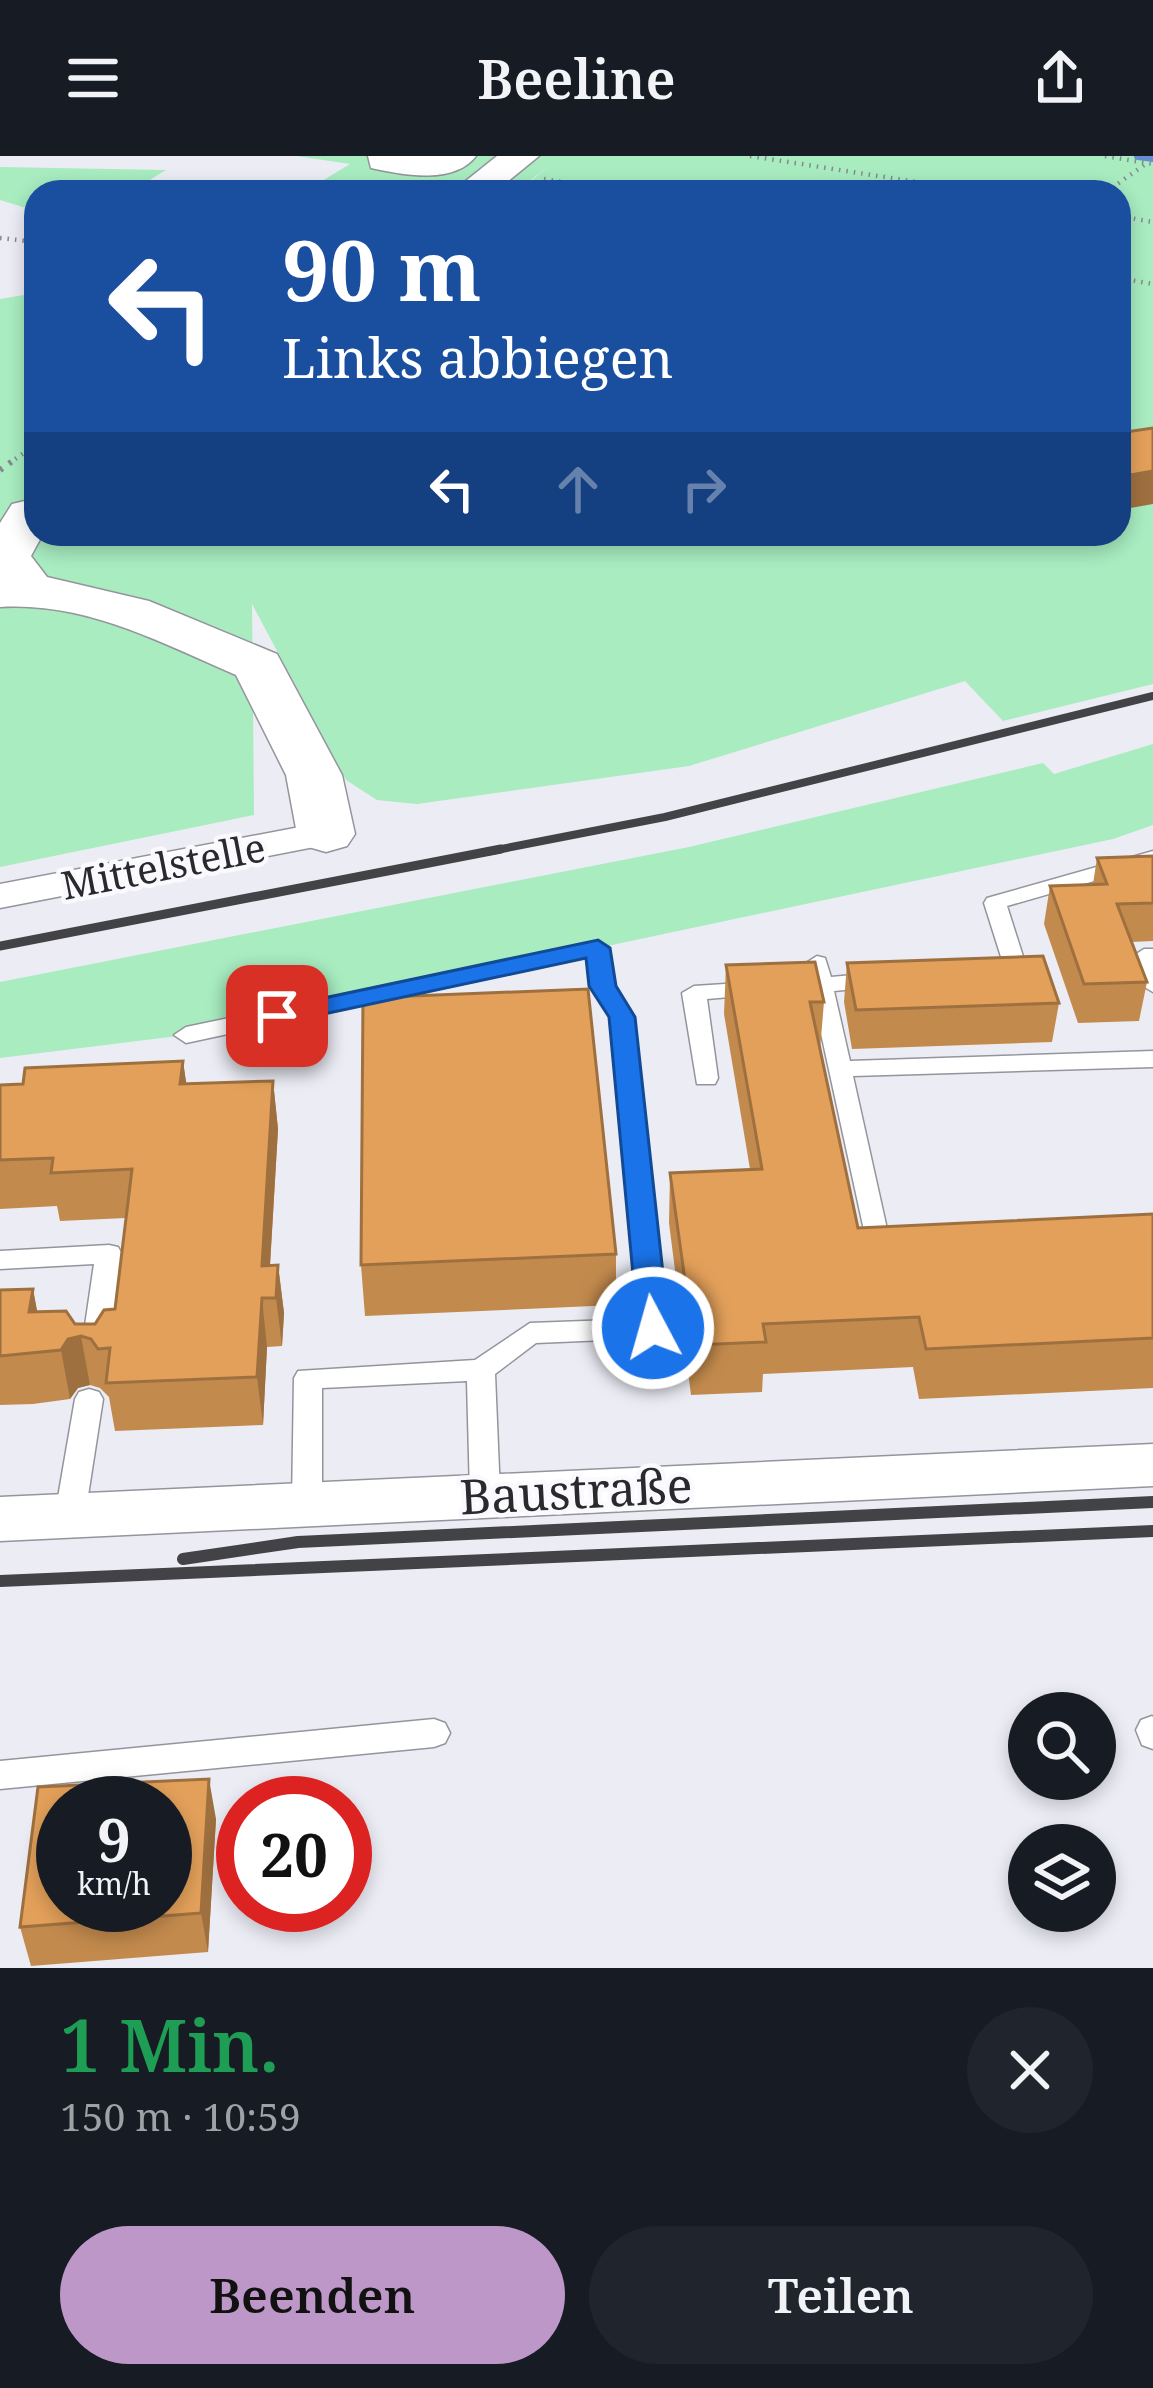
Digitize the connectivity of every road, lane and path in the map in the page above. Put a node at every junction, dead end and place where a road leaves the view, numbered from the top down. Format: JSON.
{"nodes":[{"id":1,"x":472,"y":156,"type":"edge"},
{"id":2,"x":750,"y":156,"type":"edge"},
{"id":3,"x":1105,"y":156,"type":"edge"},
{"id":4,"x":372,"y":158,"type":"edge"},
{"id":5,"x":1150,"y":163,"type":"edge"},
{"id":6,"x":529,"y":167,"type":"edge"},
{"id":7,"x":432,"y":175,"type":"edge"},
{"id":8,"x":499,"y":180,"type":"edge"},
{"id":9,"x":576,"y":180,"type":"edge"},
{"id":10,"x":904,"y":180,"type":"edge"},
{"id":11,"x":1124,"y":180,"type":"edge"},
{"id":12,"x":20,"y":504,"type":"edge"},
{"id":13,"x":15,"y":590,"type":"edge"},
{"id":14,"x":326,"y":834,"type":"joint"},
{"id":15,"x":1153,"y":857,"type":"edge"},
{"id":16,"x":0,"y":896,"type":"edge"},
{"id":17,"x":1153,"y":956,"type":"edge"},
{"id":18,"x":973,"y":973,"type":"edge"},
{"id":19,"x":819,"y":974,"type":"junction"},
{"id":20,"x":908,"y":978,"type":"edge"},
{"id":21,"x":1153,"y":985,"type":"edge"},
{"id":22,"x":186,"y":1035,"type":"dead end"},
{"id":23,"x":1153,"y":1059,"type":"edge"},
{"id":24,"x":839,"y":1070,"type":"junction"},
{"id":25,"x":706,"y":1078,"type":"dead end"},
{"id":26,"x":922,"y":1236,"type":"edge"},
{"id":27,"x":0,"y":1260,"type":"edge"},
{"id":28,"x":94,"y":1361,"type":"edge"},
{"id":29,"x":481,"y":1370,"type":"junction"},
{"id":30,"x":89,"y":1399,"type":"dead end"},
{"id":31,"x":1153,"y":1465,"type":"edge"},
{"id":32,"x":484,"y":1494,"type":"junction"},
{"id":33,"x":307,"y":1504,"type":"junction"},
{"id":34,"x":70,"y":1515,"type":"junction"},
{"id":35,"x":0,"y":1519,"type":"edge"},
{"id":36,"x":434,"y":1733,"type":"dead end"},
{"id":37,"x":0,"y":1775,"type":"edge"}],
"edges":[{"from":1,"to":7,"type":"highway"},
{"from":2,"to":10,"type":"path"},
{"from":3,"to":5,"type":"path"},
{"from":4,"to":7,"type":"highway"},
{"from":5,"to":11,"type":"path"},
{"from":6,"to":8,"type":"highway"},
{"from":6,"to":9,"type":"path"},
{"from":12,"to":13,"type":"highway"},
{"from":13,"to":14,"type":"highway"},
{"from":14,"to":16,"type":"street","name":"Mittelstelle"},
{"from":15,"to":18,"type":"lane"},
{"from":17,"to":21,"type":"lane"},
{"from":19,"to":20,"type":"lane"},
{"from":19,"to":24,"type":"lane"},
{"from":19,"to":25,"type":"lane"},
{"from":22,"to":29,"type":"lane"},
{"from":23,"to":24,"type":"lane"},
{"from":24,"to":26,"type":"lane"},
{"from":27,"to":28,"type":"lane"},
{"from":29,"to":32,"type":"lane"},
{"from":29,"to":33,"type":"lane"},
{"from":30,"to":34,"type":"lane"},
{"from":31,"to":32,"type":"street","name":"Baustraße"},
{"from":32,"to":33,"type":"street","name":"Baustraße"},
{"from":33,"to":34,"type":"street","name":"Baustraße"},
{"from":34,"to":35,"type":"street","name":"Baustraße"},
{"from":36,"to":37,"type":"lane"}]}
